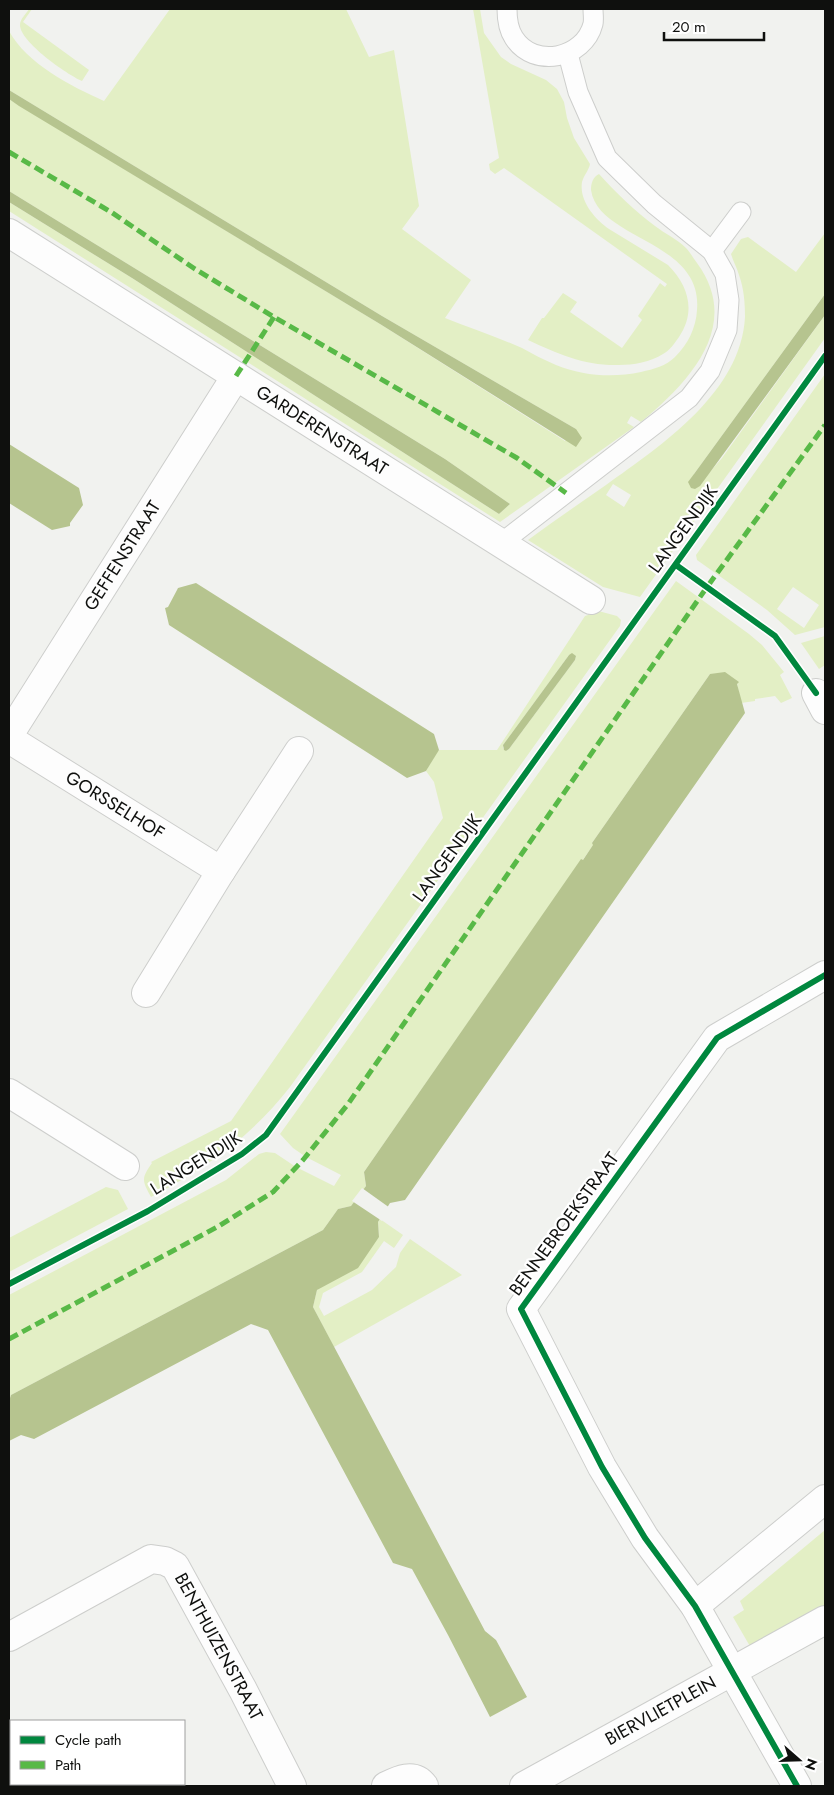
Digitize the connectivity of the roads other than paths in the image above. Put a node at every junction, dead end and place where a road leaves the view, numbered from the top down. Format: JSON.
{"nodes":[{"id":1,"x":507,"y":9,"type":"edge"},
{"id":2,"x":593,"y":9,"type":"edge"},
{"id":3,"x":568,"y":54,"type":"junction"},
{"id":4,"x":741,"y":212,"type":"dead end"},
{"id":5,"x":9,"y":233,"type":"edge"},
{"id":6,"x":712,"y":251,"type":"junction"},
{"id":7,"x":236,"y":376,"type":"junction"},
{"id":8,"x":500,"y":544,"type":"junction"},
{"id":9,"x":591,"y":600,"type":"dead end"},
{"id":10,"x":9,"y":735,"type":"edge"},
{"id":11,"x":9,"y":739,"type":"edge"},
{"id":12,"x":299,"y":751,"type":"dead end"},
{"id":13,"x":221,"y":871,"type":"junction"},
{"id":14,"x":825,"y":975,"type":"edge"},
{"id":15,"x":146,"y":993,"type":"dead end"},
{"id":16,"x":9,"y":1093,"type":"edge"},
{"id":17,"x":125,"y":1166,"type":"dead end"},
{"id":18,"x":825,"y":1499,"type":"edge"},
{"id":19,"x":695,"y":1606,"type":"junction"},
{"id":20,"x":825,"y":1620,"type":"edge"},
{"id":21,"x":9,"y":1636,"type":"edge"},
{"id":22,"x":732,"y":1672,"type":"junction"},
{"id":23,"x":292,"y":1786,"type":"edge"},
{"id":24,"x":386,"y":1786,"type":"edge"},
{"id":25,"x":424,"y":1786,"type":"edge"},
{"id":26,"x":524,"y":1786,"type":"edge"},
{"id":27,"x":797,"y":1786,"type":"edge"}],
"edges":[{"from":1,"to":3,"type":"lane"},
{"from":2,"to":3,"type":"lane"},
{"from":3,"to":6,"type":"lane"},
{"from":4,"to":6,"type":"lane"},
{"from":5,"to":7,"type":"street","name":"GARDERENSTRAAT"},
{"from":6,"to":8,"type":"lane"},
{"from":7,"to":8,"type":"street","name":"GARDERENSTRAAT"},
{"from":7,"to":10,"type":"street","name":"GEFFENSTRAAT"},
{"from":8,"to":9,"type":"street","name":"GARDERENSTRAAT"},
{"from":11,"to":13,"type":"street","name":"GORSSELHOF"},
{"from":12,"to":13,"type":"street"},
{"from":13,"to":15,"type":"street"},
{"from":14,"to":19,"type":"street","name":"BENNEBROEKSTRAAT"},
{"from":16,"to":17,"type":"street"},
{"from":18,"to":19,"type":"street"},
{"from":19,"to":22,"type":"street","name":"BENNEBROEKSTRAAT"},
{"from":20,"to":22,"type":"street","name":"BIERVLIETPLEIN"},
{"from":21,"to":23,"type":"street","name":"BENTHUIZENSTRAAT"},
{"from":22,"to":26,"type":"street","name":"BIERVLIETPLEIN"},
{"from":22,"to":27,"type":"street","name":"BENNEBROEKSTRAAT"},
{"from":24,"to":25,"type":"street"}]}
